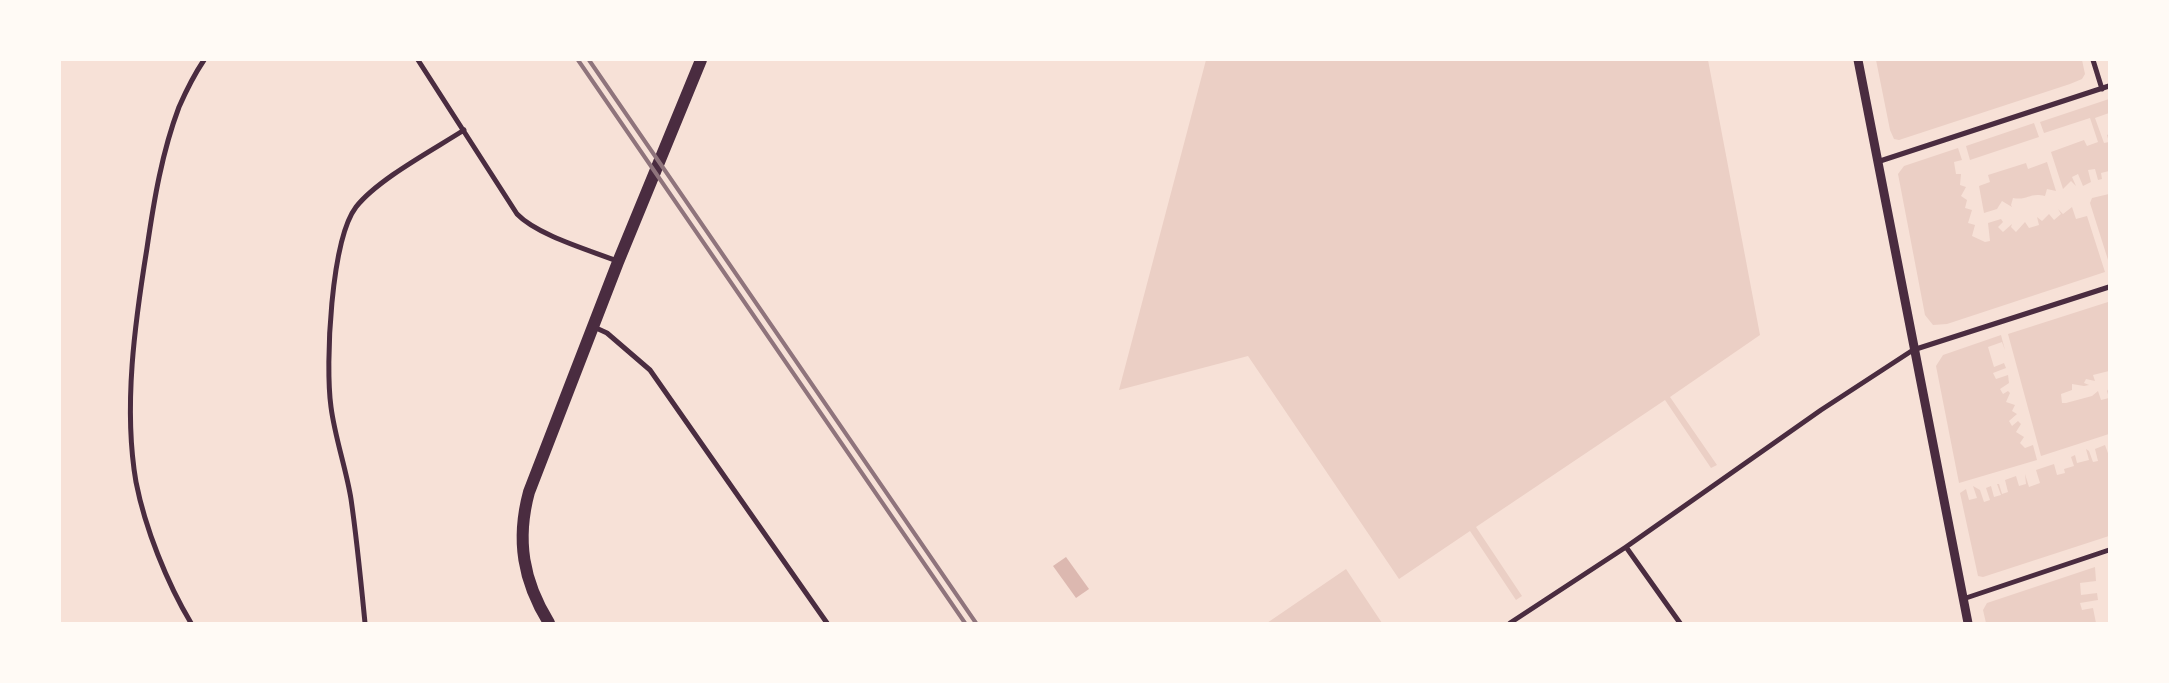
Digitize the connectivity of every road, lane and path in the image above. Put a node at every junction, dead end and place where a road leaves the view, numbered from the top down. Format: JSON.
{"nodes":[{"id":1,"x":204,"y":60,"type":"edge"},
{"id":2,"x":418,"y":60,"type":"edge"},
{"id":3,"x":702,"y":60,"type":"edge"},
{"id":4,"x":1858,"y":60,"type":"edge"},
{"id":5,"x":2093,"y":60,"type":"edge"},
{"id":6,"x":2109,"y":86,"type":"edge"},
{"id":7,"x":2102,"y":89,"type":"junction"},
{"id":8,"x":464,"y":130,"type":"junction"},
{"id":9,"x":1877,"y":162,"type":"junction"},
{"id":10,"x":618,"y":262,"type":"junction"},
{"id":11,"x":2109,"y":287,"type":"edge"},
{"id":12,"x":592,"y":326,"type":"junction"},
{"id":13,"x":1913,"y":350,"type":"junction"},
{"id":14,"x":1626,"y":547,"type":"junction"},
{"id":15,"x":2109,"y":550,"type":"edge"},
{"id":16,"x":1963,"y":600,"type":"junction"},
{"id":17,"x":191,"y":623,"type":"edge"},
{"id":18,"x":365,"y":623,"type":"edge"},
{"id":19,"x":549,"y":623,"type":"edge"},
{"id":20,"x":827,"y":623,"type":"edge"},
{"id":21,"x":1510,"y":623,"type":"edge"},
{"id":22,"x":1680,"y":623,"type":"edge"},
{"id":23,"x":1968,"y":623,"type":"edge"}],
"edges":[{"from":1,"to":17,"type":"street"},
{"from":2,"to":8,"type":"street"},
{"from":3,"to":10,"type":"main road"},
{"from":4,"to":9,"type":"street"},
{"from":5,"to":7,"type":"street"},
{"from":6,"to":7,"type":"street"},
{"from":7,"to":9,"type":"street"},
{"from":8,"to":10,"type":"street"},
{"from":8,"to":18,"type":"street"},
{"from":9,"to":13,"type":"street"},
{"from":10,"to":12,"type":"main road"},
{"from":11,"to":13,"type":"street"},
{"from":12,"to":19,"type":"main road"},
{"from":12,"to":20,"type":"street"},
{"from":13,"to":14,"type":"street"},
{"from":13,"to":16,"type":"street"},
{"from":14,"to":21,"type":"street"},
{"from":14,"to":22,"type":"street"},
{"from":15,"to":16,"type":"street"},
{"from":16,"to":23,"type":"street"}]}
